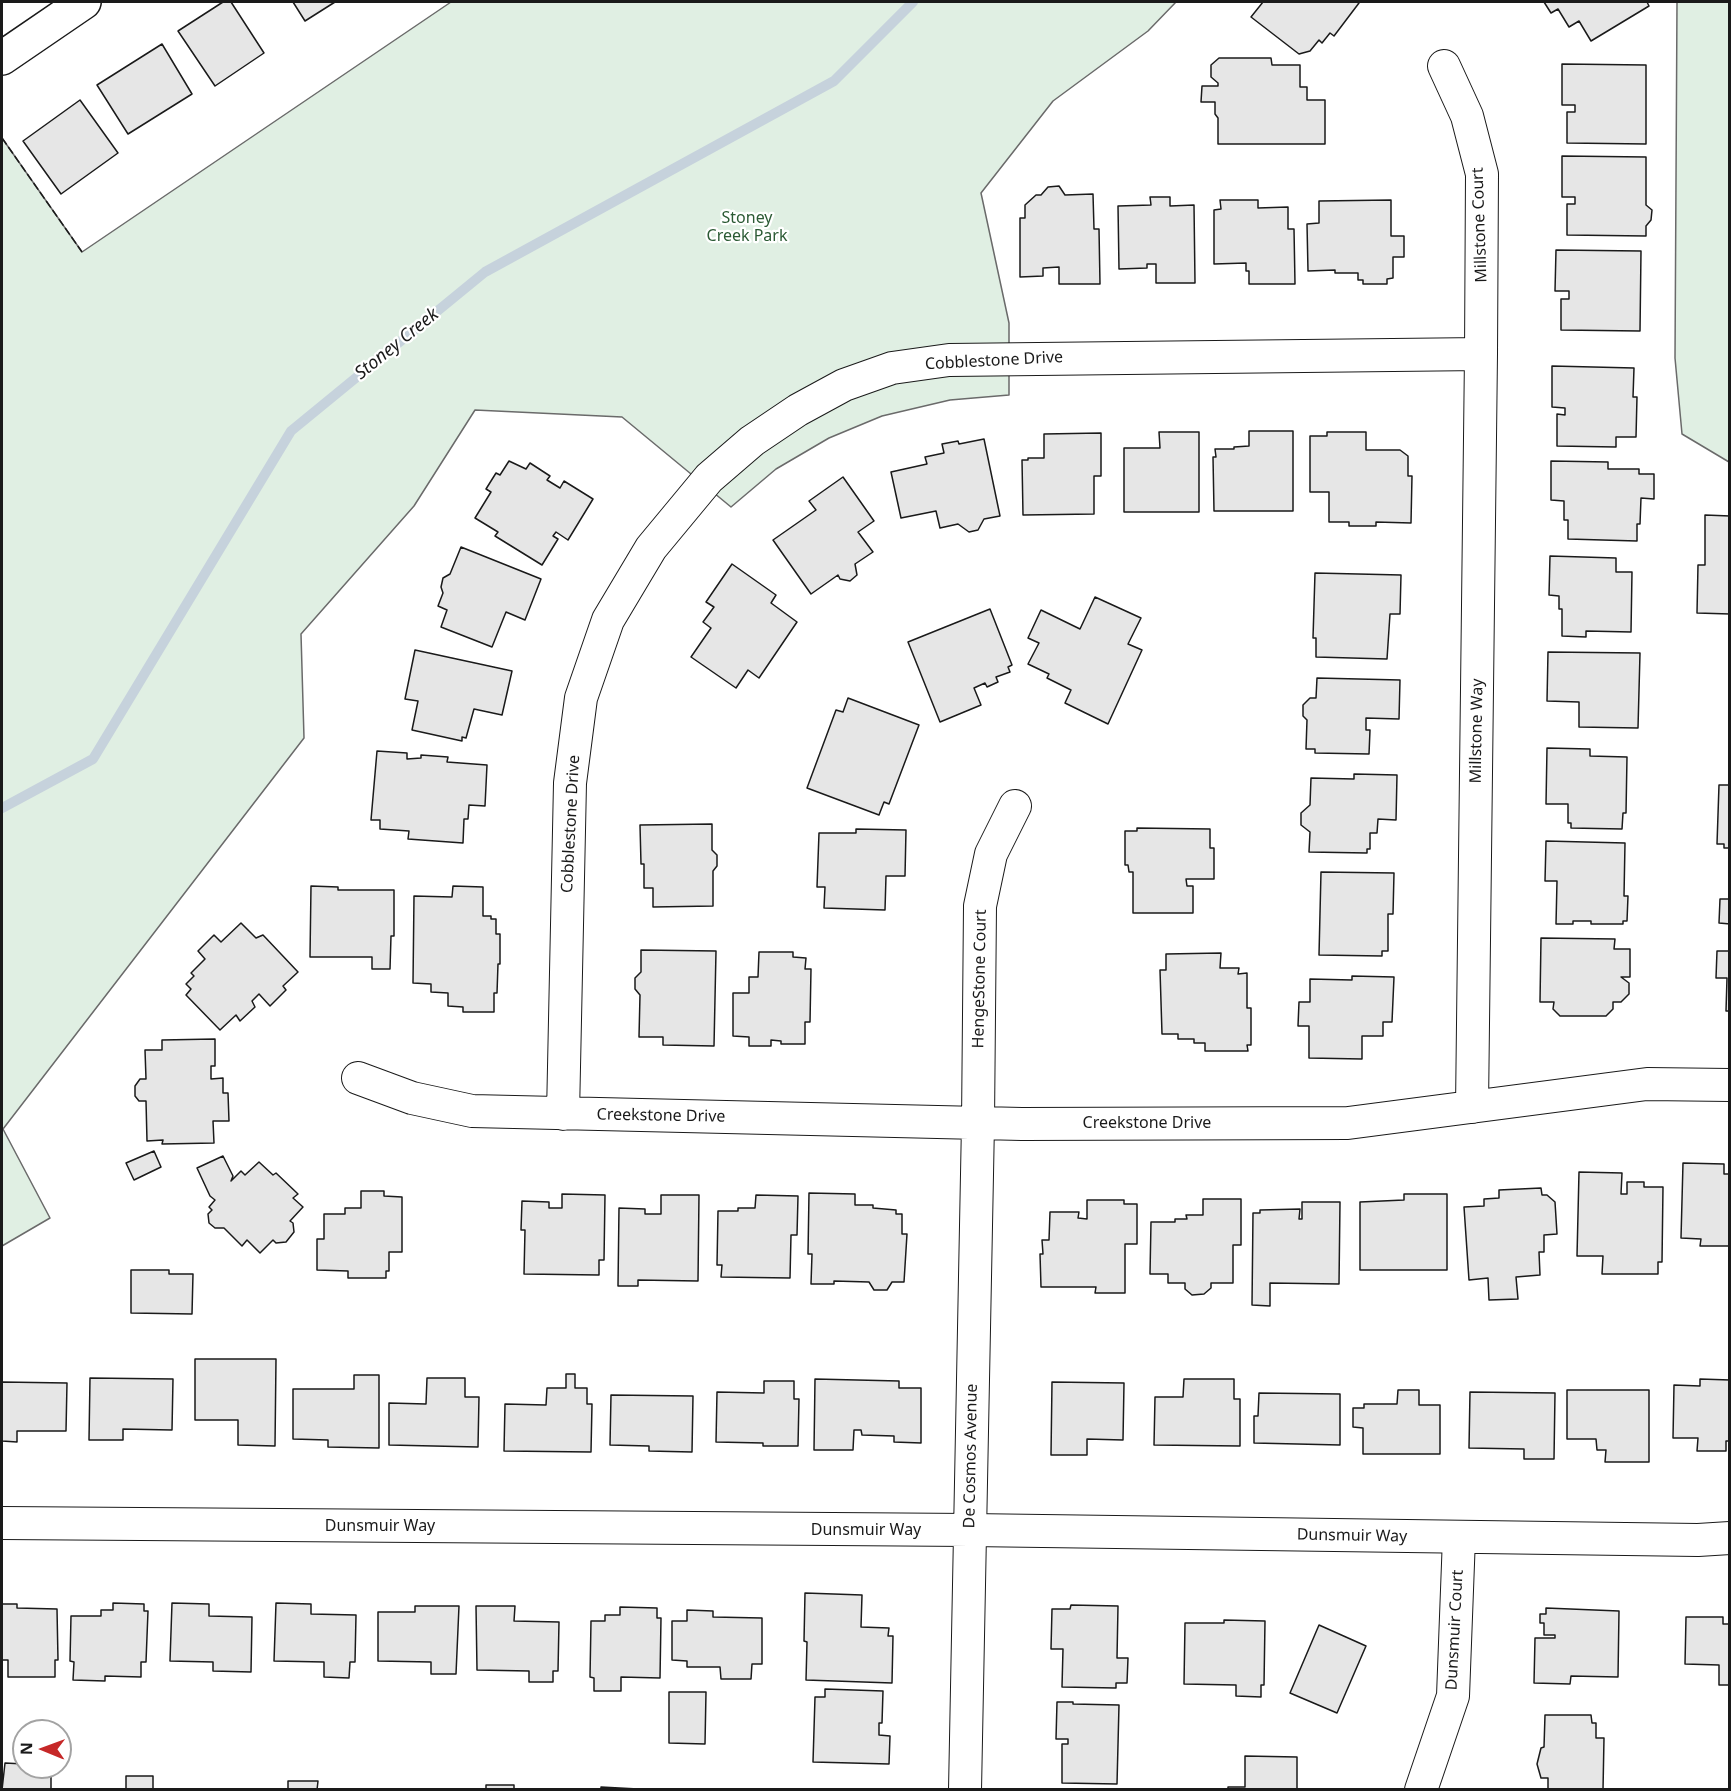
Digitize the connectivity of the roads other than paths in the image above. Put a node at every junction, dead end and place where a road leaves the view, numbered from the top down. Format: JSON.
{"nodes":[{"id":1,"x":84,"y":2,"type":"edge"},
{"id":2,"x":2,"y":58,"type":"edge"},
{"id":3,"x":1444,"y":66,"type":"dead end"},
{"id":4,"x":1481,"y":354,"type":"junction"},
{"id":5,"x":1015,"y":806,"type":"dead end"},
{"id":6,"x":358,"y":1078,"type":"dead end"},
{"id":7,"x":1730,"y":1085,"type":"edge"},
{"id":8,"x":1472,"y":1107,"type":"junction"},
{"id":9,"x":563,"y":1114,"type":"junction"},
{"id":10,"x":978,"y":1123,"type":"junction"},
{"id":11,"x":2,"y":1523,"type":"edge"},
{"id":12,"x":970,"y":1530,"type":"junction"},
{"id":13,"x":1459,"y":1538,"type":"junction"},
{"id":14,"x":1730,"y":1538,"type":"edge"},
{"id":15,"x":965,"y":1790,"type":"edge"},
{"id":16,"x":1421,"y":1790,"type":"edge"}],
"edges":[{"from":1,"to":2,"type":"street"},
{"from":3,"to":4,"type":"street","name":"Millstone Court"},
{"from":4,"to":8,"type":"street","name":"Millstone Way"},
{"from":4,"to":9,"type":"street","name":"Cobblestone Drive"},
{"from":5,"to":10,"type":"street","name":"HengeStone Court"},
{"from":6,"to":9,"type":"street","name":"Creekstone Drive"},
{"from":7,"to":8,"type":"street","name":"Creekstone Drive"},
{"from":8,"to":10,"type":"street","name":"Creekstone Drive"},
{"from":9,"to":10,"type":"street","name":"Creekstone Drive"},
{"from":10,"to":12,"type":"street","name":"De Cosmos Avenue"},
{"from":11,"to":12,"type":"street","name":"Dunsmuir Way"},
{"from":12,"to":13,"type":"street","name":"Dunsmuir Way"},
{"from":12,"to":15,"type":"street","name":"De Cosmos Avenue"},
{"from":13,"to":14,"type":"street","name":"Dunsmuir Way"},
{"from":13,"to":16,"type":"street","name":"Dunsmuir Court"}]}
